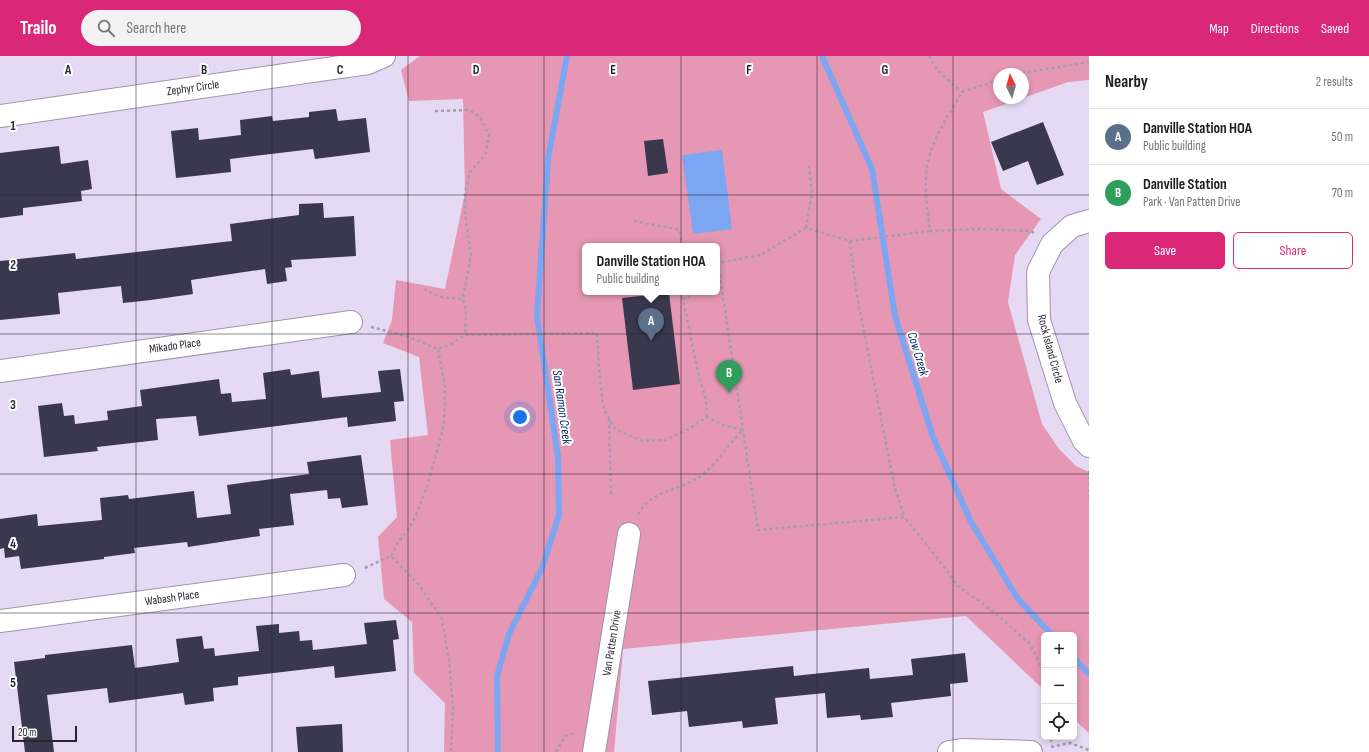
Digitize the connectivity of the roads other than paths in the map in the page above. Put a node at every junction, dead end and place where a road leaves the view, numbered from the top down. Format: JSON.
{"nodes":[{"id":1,"x":384,"y":56,"type":"edge"},
{"id":2,"x":0,"y":116,"type":"edge"},
{"id":3,"x":1089,"y":221,"type":"edge"},
{"id":4,"x":351,"y":322,"type":"road end"},
{"id":5,"x":0,"y":371,"type":"edge"},
{"id":6,"x":1089,"y":446,"type":"edge"},
{"id":7,"x":629,"y":534,"type":"road end"},
{"id":8,"x":344,"y":575,"type":"road end"},
{"id":9,"x":0,"y":621,"type":"edge"},
{"id":10,"x":594,"y":752,"type":"edge"},
{"id":11,"x":949,"y":752,"type":"edge"},
{"id":12,"x":1031,"y":752,"type":"edge"}],
"edges":[{"from":1,"to":2,"type":"street","name":"Zephyr Circle"},
{"from":3,"to":6,"type":"street","name":"Rock Island Circle"},
{"from":4,"to":5,"type":"street","name":"Mikado Place"},
{"from":7,"to":10,"type":"street","name":"Van Patten Drive"},
{"from":8,"to":9,"type":"street","name":"Wabash Place"},
{"from":11,"to":12,"type":"street"}]}
